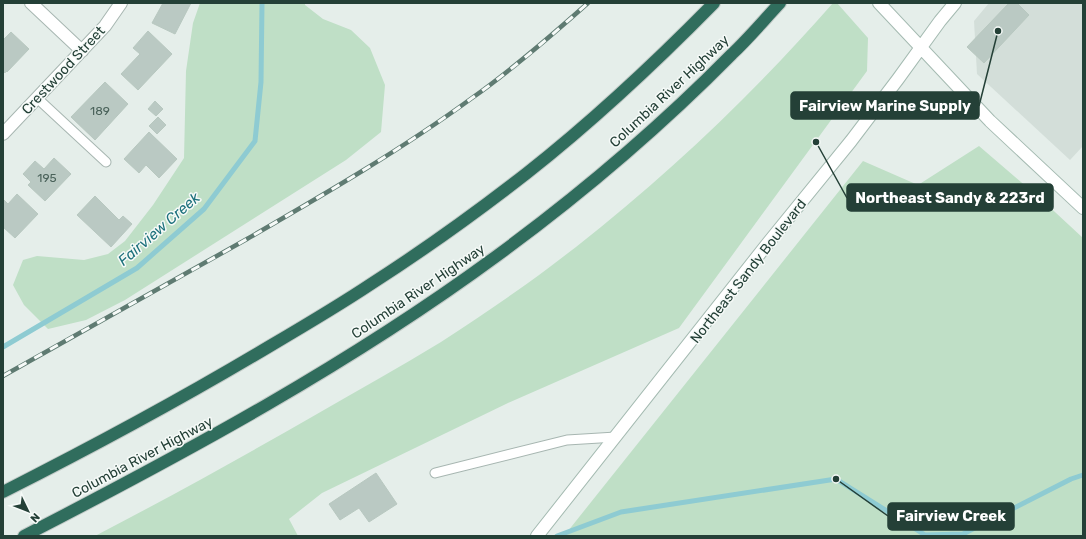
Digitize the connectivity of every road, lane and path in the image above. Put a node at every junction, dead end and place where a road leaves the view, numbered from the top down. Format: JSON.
{"nodes":[{"id":1,"x":31,"y":3,"type":"edge"},
{"id":2,"x":121,"y":3,"type":"edge"},
{"id":3,"x":714,"y":3,"type":"edge"},
{"id":4,"x":780,"y":3,"type":"edge"},
{"id":5,"x":879,"y":3,"type":"edge"},
{"id":6,"x":955,"y":3,"type":"edge"},
{"id":7,"x":920,"y":48,"type":"junction"},
{"id":8,"x":82,"y":51,"type":"junction"},
{"id":9,"x":37,"y":98,"type":"junction"},
{"id":10,"x":3,"y":134,"type":"edge"},
{"id":11,"x":106,"y":162,"type":"dead end"},
{"id":12,"x":1083,"y":208,"type":"edge"},
{"id":13,"x":616,"y":437,"type":"junction"},
{"id":14,"x":435,"y":473,"type":"dead end"},
{"id":15,"x":3,"y":492,"type":"edge"},
{"id":16,"x":24,"y":536,"type":"edge"},
{"id":17,"x":537,"y":536,"type":"edge"}],
"edges":[{"from":1,"to":8,"type":"main road"},
{"from":2,"to":8,"type":"main road","name":"Crestwood Street"},
{"from":3,"to":15,"type":"highway"},
{"from":4,"to":16,"type":"highway","name":"Columbia River Highway"},
{"from":5,"to":7,"type":"main road"},
{"from":6,"to":7,"type":"main road","name":"Northeast Sandy Boulevard"},
{"from":7,"to":12,"type":"main road"},
{"from":7,"to":13,"type":"main road","name":"Northeast Sandy Boulevard"},
{"from":8,"to":9,"type":"main road","name":"Crestwood Street"},
{"from":9,"to":10,"type":"main road","name":"Crestwood Street"},
{"from":9,"to":11,"type":"lane"},
{"from":13,"to":14,"type":"lane"},
{"from":13,"to":17,"type":"main road","name":"Northeast Sandy Boulevard"}]}
